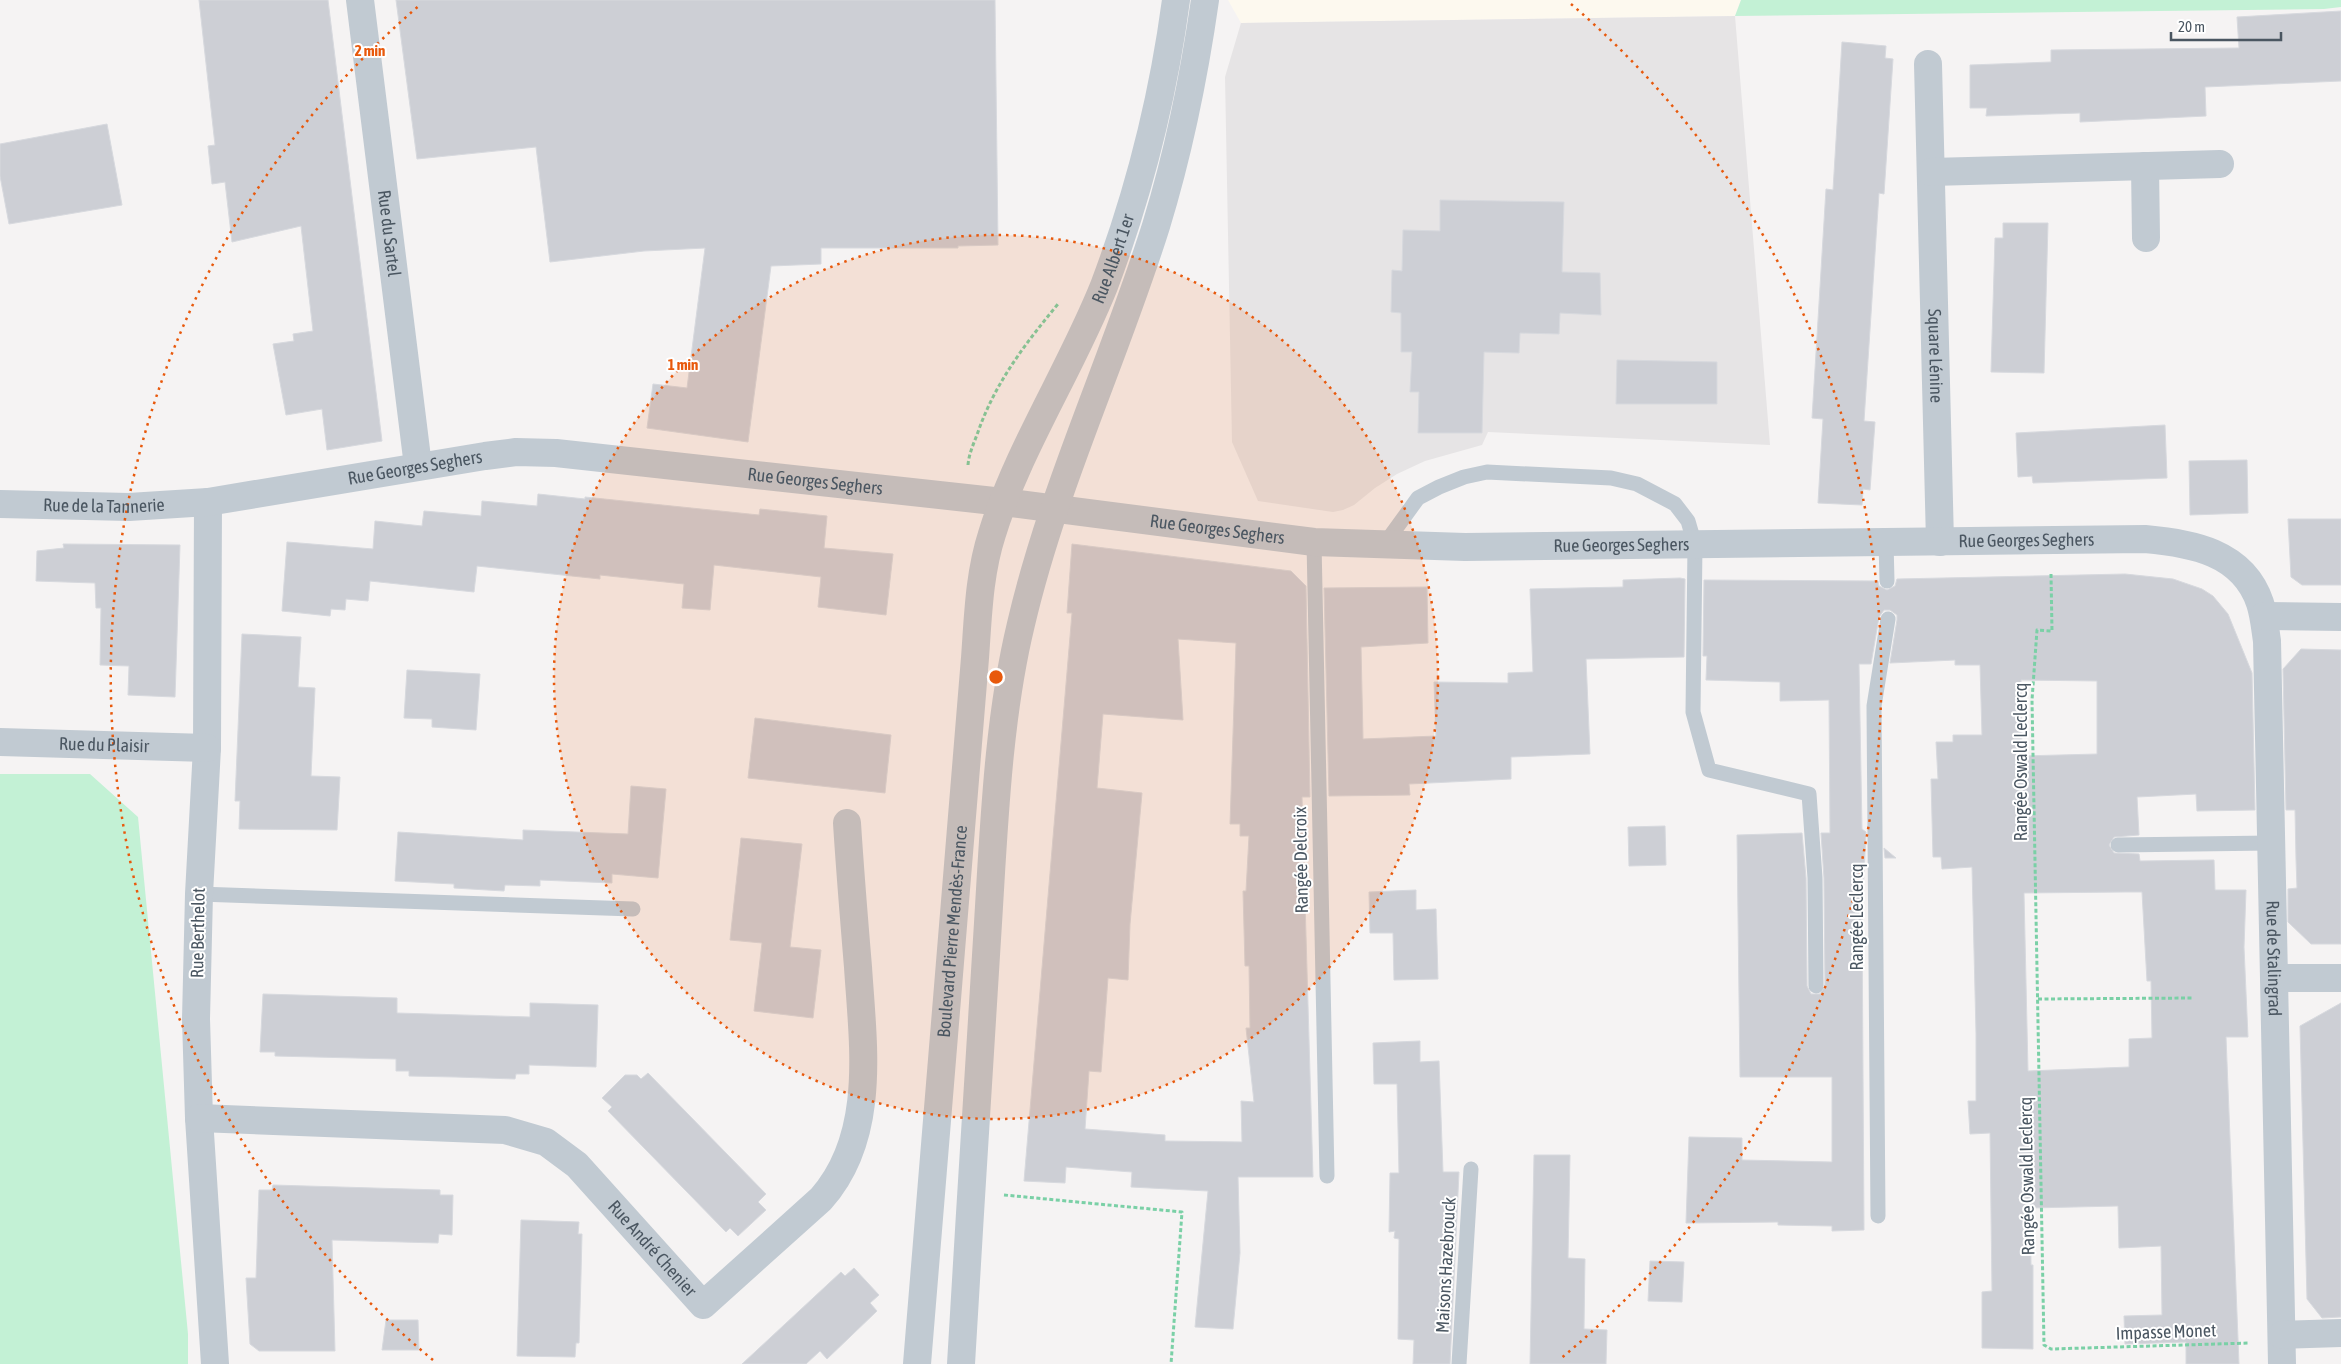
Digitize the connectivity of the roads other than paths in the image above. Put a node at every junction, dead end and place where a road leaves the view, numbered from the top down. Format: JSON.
{"nodes":[{"id":1,"x":360,"y":0,"type":"edge"},
{"id":2,"x":1176,"y":0,"type":"edge"},
{"id":3,"x":1205,"y":0,"type":"edge"},
{"id":4,"x":1928,"y":64,"type":"dead end"},
{"id":5,"x":2220,"y":164,"type":"dead end"},
{"id":6,"x":2145,"y":166,"type":"junction"},
{"id":7,"x":1931,"y":172,"type":"junction"},
{"id":8,"x":2146,"y":238,"type":"dead end"},
{"id":9,"x":418,"y":466,"type":"junction"},
{"id":10,"x":208,"y":502,"type":"junction"},
{"id":11,"x":1003,"y":502,"type":"junction"},
{"id":12,"x":0,"y":504,"type":"edge"},
{"id":13,"x":1055,"y":509,"type":"junction"},
{"id":14,"x":1314,"y":542,"type":"junction"},
{"id":15,"x":1886,"y":542,"type":"junction"},
{"id":16,"x":1940,"y":542,"type":"junction"},
{"id":17,"x":1384,"y":545,"type":"junction"},
{"id":18,"x":1696,"y":545,"type":"junction"},
{"id":19,"x":2231,"y":563,"type":"joint"},
{"id":20,"x":1887,"y":581,"type":"dead end"},
{"id":21,"x":2264,"y":616,"type":"junction"},
{"id":22,"x":2341,"y":617,"type":"edge"},
{"id":23,"x":1888,"y":619,"type":"dead end"},
{"id":24,"x":0,"y":742,"type":"edge"},
{"id":25,"x":207,"y":748,"type":"junction"},
{"id":26,"x":847,"y":823,"type":"dead end"},
{"id":27,"x":2270,"y":843,"type":"junction"},
{"id":28,"x":2118,"y":845,"type":"dead end"},
{"id":29,"x":199,"y":894,"type":"junction"},
{"id":30,"x":633,"y":909,"type":"dead end"},
{"id":31,"x":2274,"y":978,"type":"junction"},
{"id":32,"x":2341,"y":978,"type":"edge"},
{"id":33,"x":1816,"y":986,"type":"dead end"},
{"id":34,"x":199,"y":1118,"type":"junction"},
{"id":35,"x":1471,"y":1168,"type":"dead end"},
{"id":36,"x":1327,"y":1176,"type":"dead end"},
{"id":37,"x":1878,"y":1216,"type":"dead end"},
{"id":38,"x":2341,"y":1333,"type":"edge"},
{"id":39,"x":2282,"y":1347,"type":"edge"},
{"id":40,"x":215,"y":1364,"type":"edge"},
{"id":41,"x":917,"y":1364,"type":"edge"},
{"id":42,"x":961,"y":1364,"type":"edge"},
{"id":43,"x":1459,"y":1364,"type":"edge"}],
"edges":[{"from":1,"to":9,"type":"street","name":"Rue du Sartel"},
{"from":2,"to":11,"type":"street","name":"Rue Albert 1er"},
{"from":3,"to":13,"type":"street","name":"Rue Albert 1er"},
{"from":4,"to":7,"type":"street","name":"Square Lénine"},
{"from":5,"to":6,"type":"street"},
{"from":6,"to":7,"type":"street"},
{"from":6,"to":8,"type":"street"},
{"from":7,"to":16,"type":"street","name":"Square Lénine"},
{"from":9,"to":10,"type":"street","name":"Rue Georges Seghers"},
{"from":9,"to":11,"type":"street","name":"Rue Georges Seghers"},
{"from":10,"to":12,"type":"street","name":"Rue de la Tannerie"},
{"from":10,"to":25,"type":"street","name":"Rue Berthelot"},
{"from":11,"to":13,"type":"street","name":"Rue Georges Seghers"},
{"from":11,"to":41,"type":"street","name":"Boulevard Pierre Mendès-France"},
{"from":13,"to":14,"type":"street","name":"Rue Georges Seghers"},
{"from":13,"to":42,"type":"street","name":"Boulevard Pierre Mendès-France"},
{"from":14,"to":17,"type":"street","name":"Rue Georges Seghers"},
{"from":14,"to":36,"type":"lane","name":"Rangée Delcroix"},
{"from":15,"to":16,"type":"street","name":"Rue Georges Seghers"},
{"from":15,"to":18,"type":"street","name":"Rue Georges Seghers"},
{"from":15,"to":20,"type":"lane"},
{"from":16,"to":19,"type":"street","name":"Rue Georges Seghers"},
{"from":17,"to":18,"type":"street","name":"Rue Georges Seghers"},
{"from":17,"to":18,"type":"lane"},
{"from":18,"to":33,"type":"lane"},
{"from":19,"to":21,"type":"street","name":"Rue de Stalingrad"},
{"from":21,"to":22,"type":"street"},
{"from":21,"to":27,"type":"street","name":"Rue de Stalingrad"},
{"from":23,"to":37,"type":"lane","name":"Rangée Leclercq"},
{"from":24,"to":25,"type":"street","name":"Rue du Plaisir"},
{"from":25,"to":29,"type":"street","name":"Rue Berthelot"},
{"from":26,"to":34,"type":"street","name":"Rue André Chenier"},
{"from":27,"to":28,"type":"lane"},
{"from":27,"to":31,"type":"street","name":"Rue de Stalingrad"},
{"from":29,"to":30,"type":"lane"},
{"from":29,"to":34,"type":"street","name":"Rue Berthelot"},
{"from":31,"to":32,"type":"street"},
{"from":31,"to":39,"type":"street","name":"Rue de Stalingrad"},
{"from":34,"to":40,"type":"street","name":"Rue Berthelot"},
{"from":35,"to":43,"type":"lane","name":"Maisons Hazebrouck"},
{"from":38,"to":39,"type":"street"}]}
